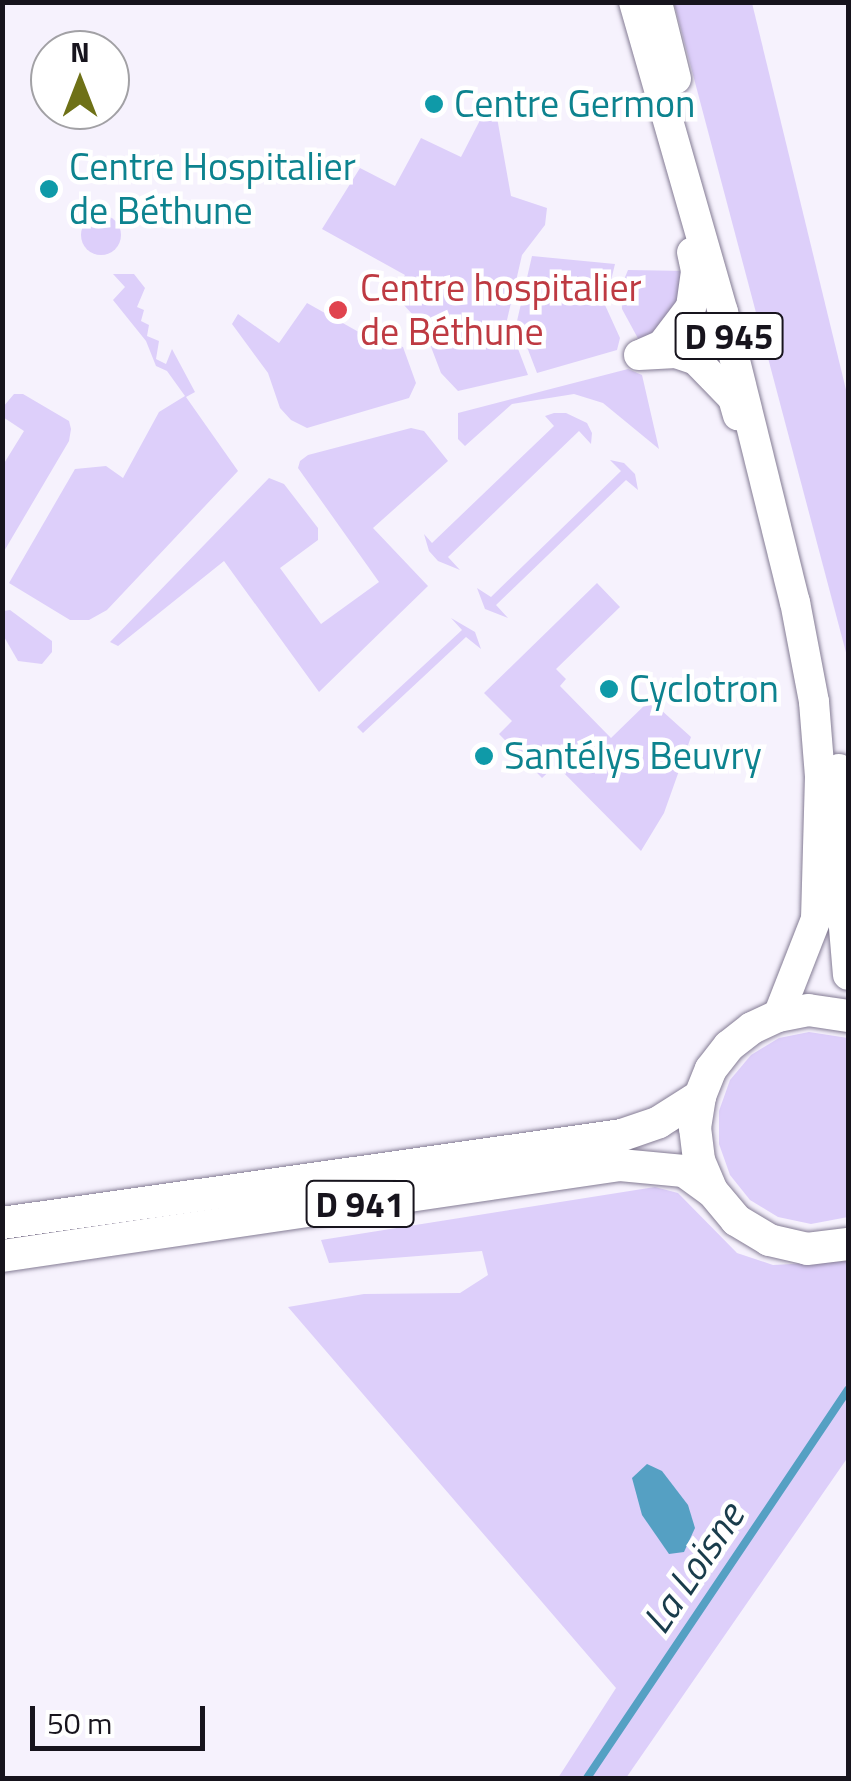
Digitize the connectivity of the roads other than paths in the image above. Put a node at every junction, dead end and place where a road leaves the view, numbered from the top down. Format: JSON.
{"nodes":[{"id":1,"x":634,"y":2,"type":"edge"},
{"id":2,"x":657,"y":2,"type":"edge"},
{"id":3,"x":674,"y":142,"type":"junction"},
{"id":4,"x":778,"y":532,"type":"junction"},
{"id":5,"x":848,"y":976,"type":"edge"},
{"id":6,"x":778,"y":1016,"type":"junction"},
{"id":7,"x":848,"y":1016,"type":"edge"},
{"id":8,"x":700,"y":1096,"type":"junction"},
{"id":9,"x":712,"y":1191,"type":"junction"},
{"id":10,"x":2,"y":1223,"type":"edge"},
{"id":11,"x":848,"y":1244,"type":"edge"},
{"id":12,"x":2,"y":1256,"type":"edge"}],
"edges":[{"from":1,"to":3,"type":"main road","number":"D 945"},
{"from":2,"to":5,"type":"main road","number":"D 945"},
{"from":3,"to":4,"type":"main road","number":"D 945"},
{"from":3,"to":4,"type":"main road"},
{"from":4,"to":6,"type":"main road","number":"D 945"},
{"from":6,"to":7,"type":"highway"},
{"from":6,"to":8,"type":"highway"},
{"from":8,"to":9,"type":"highway"},
{"from":8,"to":10,"type":"highway","number":"D 941"},
{"from":9,"to":11,"type":"highway"},
{"from":9,"to":12,"type":"highway","number":"D 941"}]}
